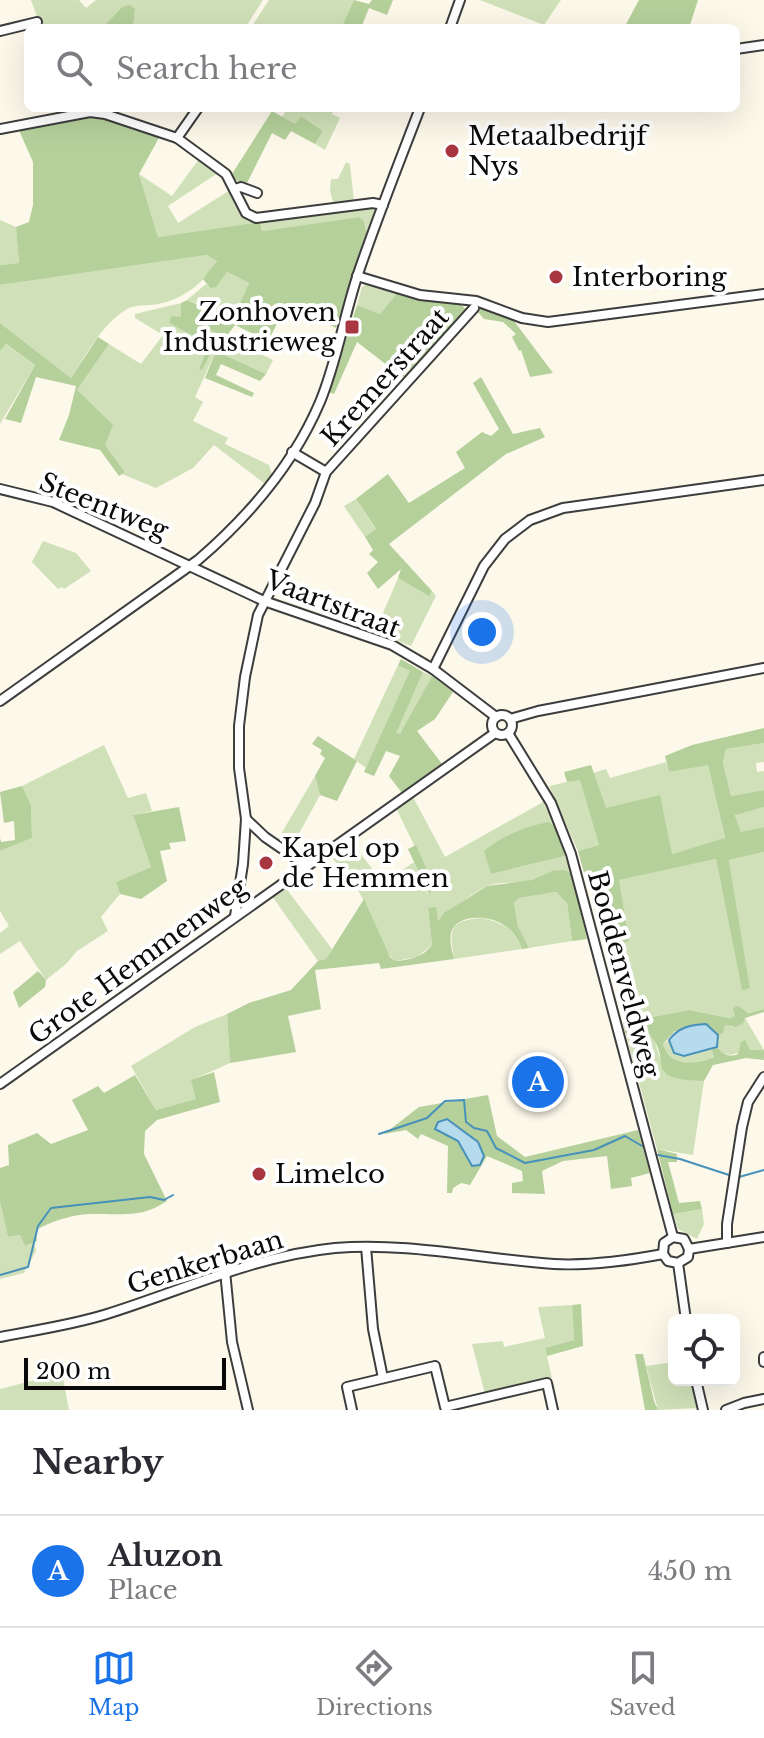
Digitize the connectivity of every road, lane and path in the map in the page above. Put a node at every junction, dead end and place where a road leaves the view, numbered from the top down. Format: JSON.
{"nodes":[{"id":1,"x":460,"y":0,"type":"edge"},
{"id":2,"x":37,"y":22,"type":"dead end"},
{"id":3,"x":29,"y":24,"type":"edge"},
{"id":4,"x":451,"y":24,"type":"edge"},
{"id":5,"x":24,"y":25,"type":"edge"},
{"id":6,"x":0,"y":31,"type":"edge"},
{"id":7,"x":764,"y":45,"type":"edge"},
{"id":8,"x":740,"y":48,"type":"edge"},
{"id":9,"x":195,"y":112,"type":"edge"},
{"id":10,"x":418,"y":112,"type":"edge"},
{"id":11,"x":0,"y":129,"type":"edge"},
{"id":12,"x":177,"y":138,"type":"junction"},
{"id":13,"x":234,"y":189,"type":"junction"},
{"id":14,"x":257,"y":193,"type":"dead end"},
{"id":15,"x":383,"y":205,"type":"junction"},
{"id":16,"x":357,"y":276,"type":"junction"},
{"id":17,"x":764,"y":294,"type":"edge"},
{"id":18,"x":474,"y":308,"type":"dead end"},
{"id":19,"x":292,"y":452,"type":"junction"},
{"id":20,"x":326,"y":472,"type":"junction"},
{"id":21,"x":764,"y":480,"type":"edge"},
{"id":22,"x":0,"y":489,"type":"edge"},
{"id":23,"x":191,"y":565,"type":"junction"},
{"id":24,"x":264,"y":601,"type":"junction"},
{"id":25,"x":764,"y":668,"type":"edge"},
{"id":26,"x":433,"y":669,"type":"junction"},
{"id":27,"x":0,"y":701,"type":"edge"},
{"id":28,"x":496,"y":717,"type":"junction"},
{"id":29,"x":510,"y":719,"type":"junction"},
{"id":30,"x":495,"y":733,"type":"junction"},
{"id":31,"x":508,"y":733,"type":"junction"},
{"id":32,"x":246,"y":819,"type":"junction"},
{"id":33,"x":307,"y":866,"type":"junction"},
{"id":34,"x":235,"y":916,"type":"junction"},
{"id":35,"x":764,"y":1077,"type":"edge"},
{"id":36,"x":0,"y":1084,"type":"edge"},
{"id":37,"x":673,"y":1237,"type":"junction"},
{"id":38,"x":764,"y":1237,"type":"edge"},
{"id":39,"x":727,"y":1243,"type":"junction"},
{"id":40,"x":366,"y":1247,"type":"junction"},
{"id":41,"x":689,"y":1249,"type":"junction"},
{"id":42,"x":663,"y":1254,"type":"junction"},
{"id":43,"x":678,"y":1263,"type":"junction"},
{"id":44,"x":225,"y":1271,"type":"junction"},
{"id":45,"x":685,"y":1314,"type":"edge"},
{"id":46,"x":0,"y":1337,"type":"edge"},
{"id":47,"x":383,"y":1378,"type":"junction"},
{"id":48,"x":697,"y":1386,"type":"edge"},
{"id":49,"x":764,"y":1399,"type":"edge"},
{"id":50,"x":248,"y":1410,"type":"edge"},
{"id":51,"x":352,"y":1410,"type":"edge"},
{"id":52,"x":553,"y":1410,"type":"edge"},
{"id":53,"x":703,"y":1410,"type":"edge"},
{"id":54,"x":726,"y":1410,"type":"edge"}],
"edges":[{"from":1,"to":4,"type":"street"},
{"from":2,"to":3,"type":"street"},
{"from":5,"to":6,"type":"street"},
{"from":7,"to":8,"type":"street"},
{"from":9,"to":12,"type":"street"},
{"from":10,"to":15,"type":"street"},
{"from":11,"to":12,"type":"street"},
{"from":12,"to":13,"type":"street"},
{"from":13,"to":14,"type":"street"},
{"from":13,"to":15,"type":"street"},
{"from":15,"to":16,"type":"street"},
{"from":16,"to":17,"type":"street"},
{"from":16,"to":19,"type":"street"},
{"from":18,"to":20,"type":"street","name":"Kremerstraat"},
{"from":19,"to":20,"type":"street","name":"Kremerstraat"},
{"from":19,"to":23,"type":"street"},
{"from":20,"to":24,"type":"street","name":"Kremerstraat"},
{"from":21,"to":26,"type":"street"},
{"from":22,"to":23,"type":"street","name":"Steentweg"},
{"from":23,"to":24,"type":"street","name":"Vaartstraat"},
{"from":23,"to":27,"type":"street"},
{"from":24,"to":26,"type":"street","name":"Vaartstraat"},
{"from":24,"to":32,"type":"street","name":"Kremerstraat"},
{"from":25,"to":29,"type":"street"},
{"from":26,"to":28,"type":"street","name":"Vaartstraat"},
{"from":28,"to":29,"type":"street"},
{"from":28,"to":30,"type":"street"},
{"from":29,"to":31,"type":"street"},
{"from":30,"to":31,"type":"street"},
{"from":30,"to":33,"type":"street","name":"Grote Hemmenweg"},
{"from":31,"to":37,"type":"street","name":"Boddenveldweg"},
{"from":32,"to":33,"type":"street"},
{"from":32,"to":34,"type":"street","name":"Kremerstraat"},
{"from":33,"to":34,"type":"street","name":"Grote Hemmenweg"},
{"from":34,"to":36,"type":"street","name":"Grote Hemmenweg"},
{"from":35,"to":39,"type":"street"},
{"from":37,"to":41,"type":"street"},
{"from":37,"to":42,"type":"street"},
{"from":38,"to":39,"type":"street"},
{"from":39,"to":41,"type":"street"},
{"from":40,"to":42,"type":"street","name":"Genkerbaan"},
{"from":40,"to":44,"type":"street","name":"Genkerbaan"},
{"from":40,"to":47,"type":"street"},
{"from":41,"to":43,"type":"street"},
{"from":42,"to":43,"type":"street"},
{"from":43,"to":45,"type":"street"},
{"from":44,"to":46,"type":"street","name":"Genkerbaan"},
{"from":44,"to":50,"type":"street"},
{"from":47,"to":51,"type":"street"},
{"from":47,"to":52,"type":"street"},
{"from":48,"to":53,"type":"street"},
{"from":49,"to":54,"type":"street"}]}
